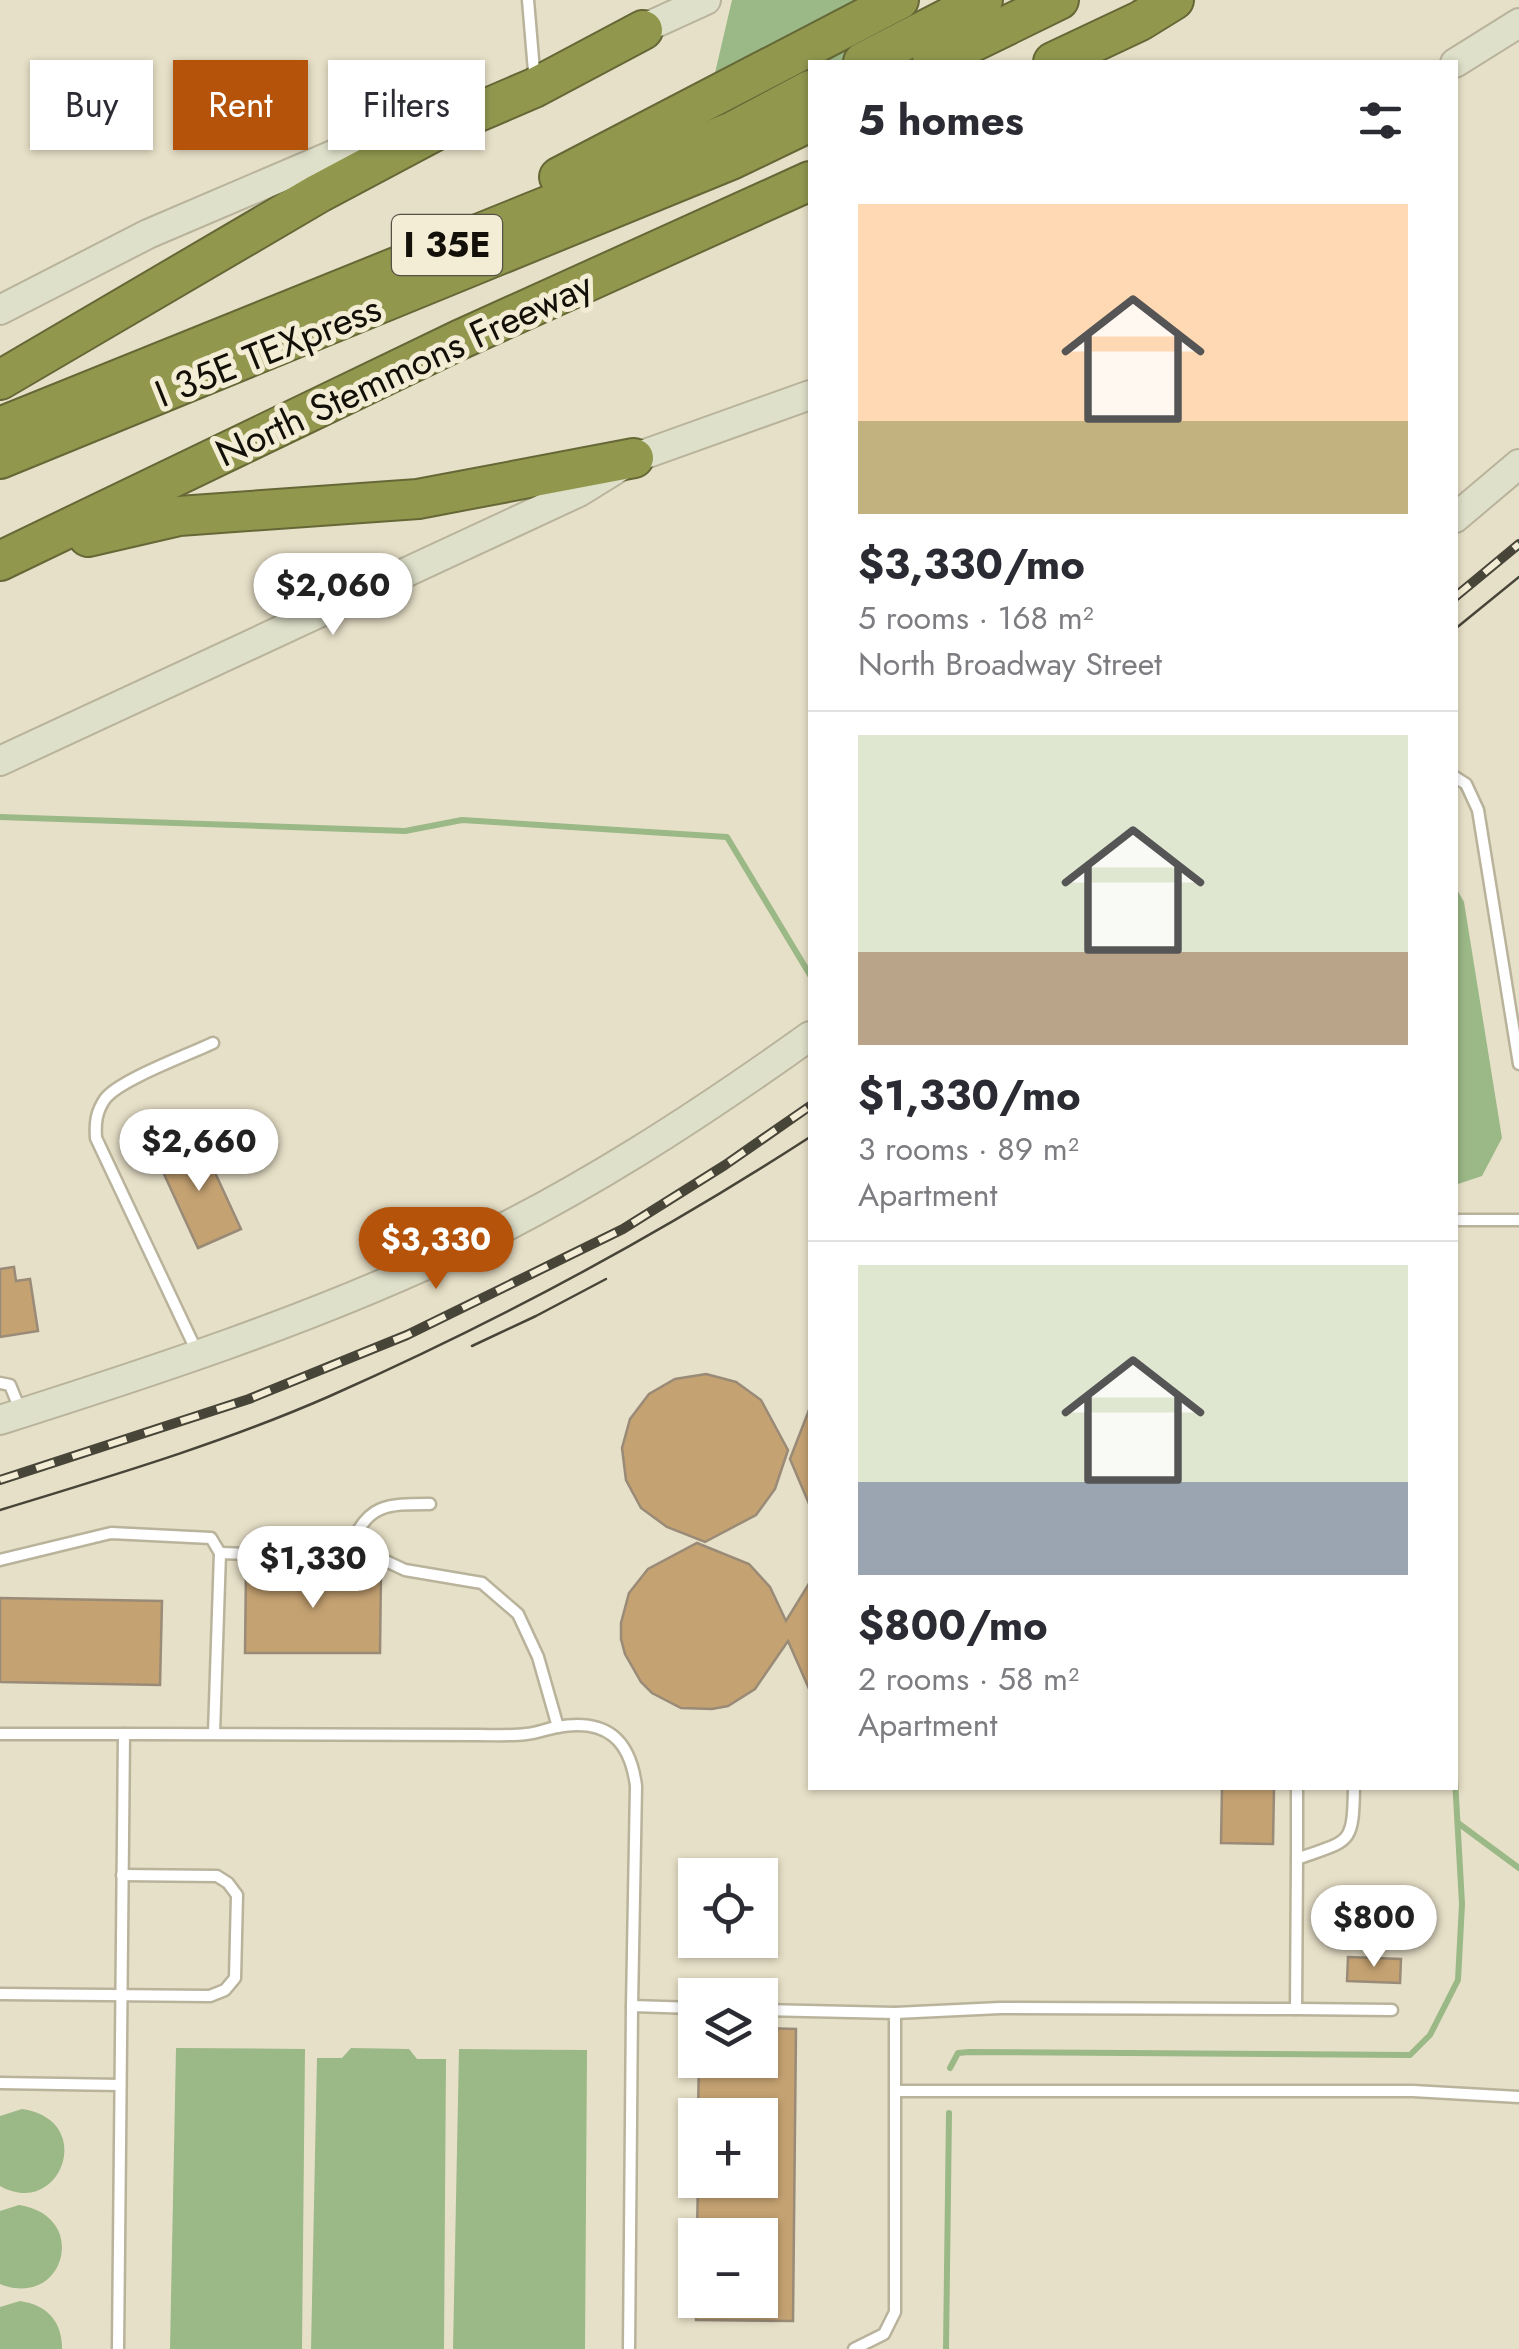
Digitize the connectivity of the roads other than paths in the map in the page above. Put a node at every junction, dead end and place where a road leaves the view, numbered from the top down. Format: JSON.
{"nodes":[{"id":1,"x":528,"y":0,"type":"edge"},
{"id":2,"x":706,"y":0,"type":"edge"},
{"id":3,"x":898,"y":0,"type":"edge"},
{"id":4,"x":983,"y":0,"type":"edge"},
{"id":5,"x":1059,"y":0,"type":"edge"},
{"id":6,"x":1174,"y":0,"type":"edge"},
{"id":7,"x":1519,"y":22,"type":"edge"},
{"id":8,"x":644,"y":30,"type":"junction"},
{"id":9,"x":867,"y":60,"type":"edge"},
{"id":10,"x":936,"y":60,"type":"edge"},
{"id":11,"x":1057,"y":60,"type":"edge"},
{"id":12,"x":1458,"y":61,"type":"edge"},
{"id":13,"x":534,"y":71,"type":"junction"},
{"id":14,"x":808,"y":91,"type":"edge"},
{"id":15,"x":808,"y":123,"type":"edge"},
{"id":16,"x":808,"y":181,"type":"edge"},
{"id":17,"x":394,"y":266,"type":"junction"},
{"id":18,"x":0,"y":310,"type":"edge"},
{"id":19,"x":0,"y":380,"type":"edge"},
{"id":20,"x":808,"y":396,"type":"edge"},
{"id":21,"x":0,"y":427,"type":"edge"},
{"id":22,"x":634,"y":458,"type":"junction"},
{"id":23,"x":0,"y":459,"type":"edge"},
{"id":24,"x":1519,"y":464,"type":"edge"},
{"id":25,"x":1458,"y":515,"type":"edge"},
{"id":26,"x":9,"y":557,"type":"edge"},
{"id":27,"x":0,"y":760,"type":"edge"},
{"id":28,"x":1458,"y":778,"type":"edge"},
{"id":29,"x":808,"y":1037,"type":"edge"},
{"id":30,"x":213,"y":1043,"type":"dead end"},
{"id":31,"x":1519,"y":1064,"type":"edge"},
{"id":32,"x":1458,"y":1220,"type":"edge"},
{"id":33,"x":1519,"y":1220,"type":"edge"},
{"id":34,"x":198,"y":1355,"type":"junction"},
{"id":35,"x":0,"y":1384,"type":"edge"},
{"id":36,"x":11,"y":1416,"type":"edge"},
{"id":37,"x":430,"y":1504,"type":"dead end"},
{"id":38,"x":220,"y":1553,"type":"junction"},
{"id":39,"x":358,"y":1558,"type":"junction"},
{"id":40,"x":0,"y":1560,"type":"edge"},
{"id":41,"x":558,"y":1726,"type":"junction"},
{"id":42,"x":214,"y":1733,"type":"junction"},
{"id":43,"x":0,"y":1734,"type":"edge"},
{"id":44,"x":124,"y":1734,"type":"junction"},
{"id":45,"x":1297,"y":1790,"type":"edge"},
{"id":46,"x":1354,"y":1790,"type":"edge"},
{"id":47,"x":1297,"y":1860,"type":"junction"},
{"id":48,"x":122,"y":1875,"type":"junction"},
{"id":49,"x":0,"y":1994,"type":"edge"},
{"id":50,"x":122,"y":1995,"type":"junction"},
{"id":51,"x":632,"y":2006,"type":"junction"},
{"id":52,"x":678,"y":2007,"type":"edge"},
{"id":53,"x":1296,"y":2009,"type":"junction"},
{"id":54,"x":1392,"y":2010,"type":"dead end"},
{"id":55,"x":778,"y":2011,"type":"edge"},
{"id":56,"x":896,"y":2014,"type":"junction"},
{"id":57,"x":0,"y":2084,"type":"edge"},
{"id":58,"x":120,"y":2085,"type":"junction"},
{"id":59,"x":898,"y":2090,"type":"junction"},
{"id":60,"x":1519,"y":2098,"type":"edge"},
{"id":61,"x":884,"y":2334,"type":"junction"},
{"id":62,"x":118,"y":2349,"type":"edge"},
{"id":63,"x":629,"y":2349,"type":"edge"},
{"id":64,"x":854,"y":2349,"type":"edge"},
{"id":65,"x":882,"y":2349,"type":"edge"}],
"edges":[{"from":1,"to":13,"type":"lane"},
{"from":2,"to":8,"type":"main road"},
{"from":3,"to":17,"type":"highway"},
{"from":4,"to":9,"type":"highway"},
{"from":5,"to":10,"type":"highway"},
{"from":6,"to":11,"type":"highway"},
{"from":7,"to":12,"type":"main road"},
{"from":8,"to":13,"type":"main road"},
{"from":8,"to":19,"type":"highway"},
{"from":13,"to":18,"type":"main road"},
{"from":14,"to":17,"type":"highway","number":"I 35E"},
{"from":15,"to":23,"type":"highway","name":"I 35E TEXpress"},
{"from":16,"to":26,"type":"highway","name":"North Stemmons Freeway","number":"I 35E"},
{"from":17,"to":21,"type":"highway","number":"I 35E"},
{"from":20,"to":22,"type":"main road"},
{"from":22,"to":26,"type":"highway"},
{"from":22,"to":27,"type":"main road"},
{"from":24,"to":25,"type":"main road"},
{"from":28,"to":31,"type":"lane"},
{"from":29,"to":34,"type":"main road"},
{"from":30,"to":34,"type":"lane"},
{"from":32,"to":33,"type":"lane"},
{"from":34,"to":36,"type":"main road"},
{"from":35,"to":36,"type":"lane"},
{"from":37,"to":39,"type":"lane"},
{"from":38,"to":39,"type":"lane"},
{"from":38,"to":40,"type":"lane"},
{"from":38,"to":42,"type":"lane"},
{"from":39,"to":41,"type":"lane"},
{"from":41,"to":42,"type":"lane"},
{"from":41,"to":51,"type":"lane"},
{"from":42,"to":44,"type":"lane"},
{"from":43,"to":44,"type":"lane"},
{"from":44,"to":48,"type":"lane"},
{"from":45,"to":47,"type":"lane"},
{"from":46,"to":47,"type":"lane"},
{"from":47,"to":53,"type":"lane"},
{"from":48,"to":50,"type":"lane"},
{"from":48,"to":50,"type":"lane"},
{"from":49,"to":50,"type":"lane"},
{"from":50,"to":58,"type":"lane"},
{"from":51,"to":52,"type":"lane"},
{"from":51,"to":63,"type":"lane"},
{"from":53,"to":54,"type":"lane"},
{"from":53,"to":56,"type":"lane"},
{"from":55,"to":56,"type":"lane"},
{"from":56,"to":59,"type":"lane"},
{"from":57,"to":58,"type":"lane"},
{"from":58,"to":62,"type":"lane"},
{"from":59,"to":60,"type":"lane"},
{"from":59,"to":61,"type":"lane"},
{"from":61,"to":64,"type":"lane"},
{"from":61,"to":65,"type":"lane"}]}
